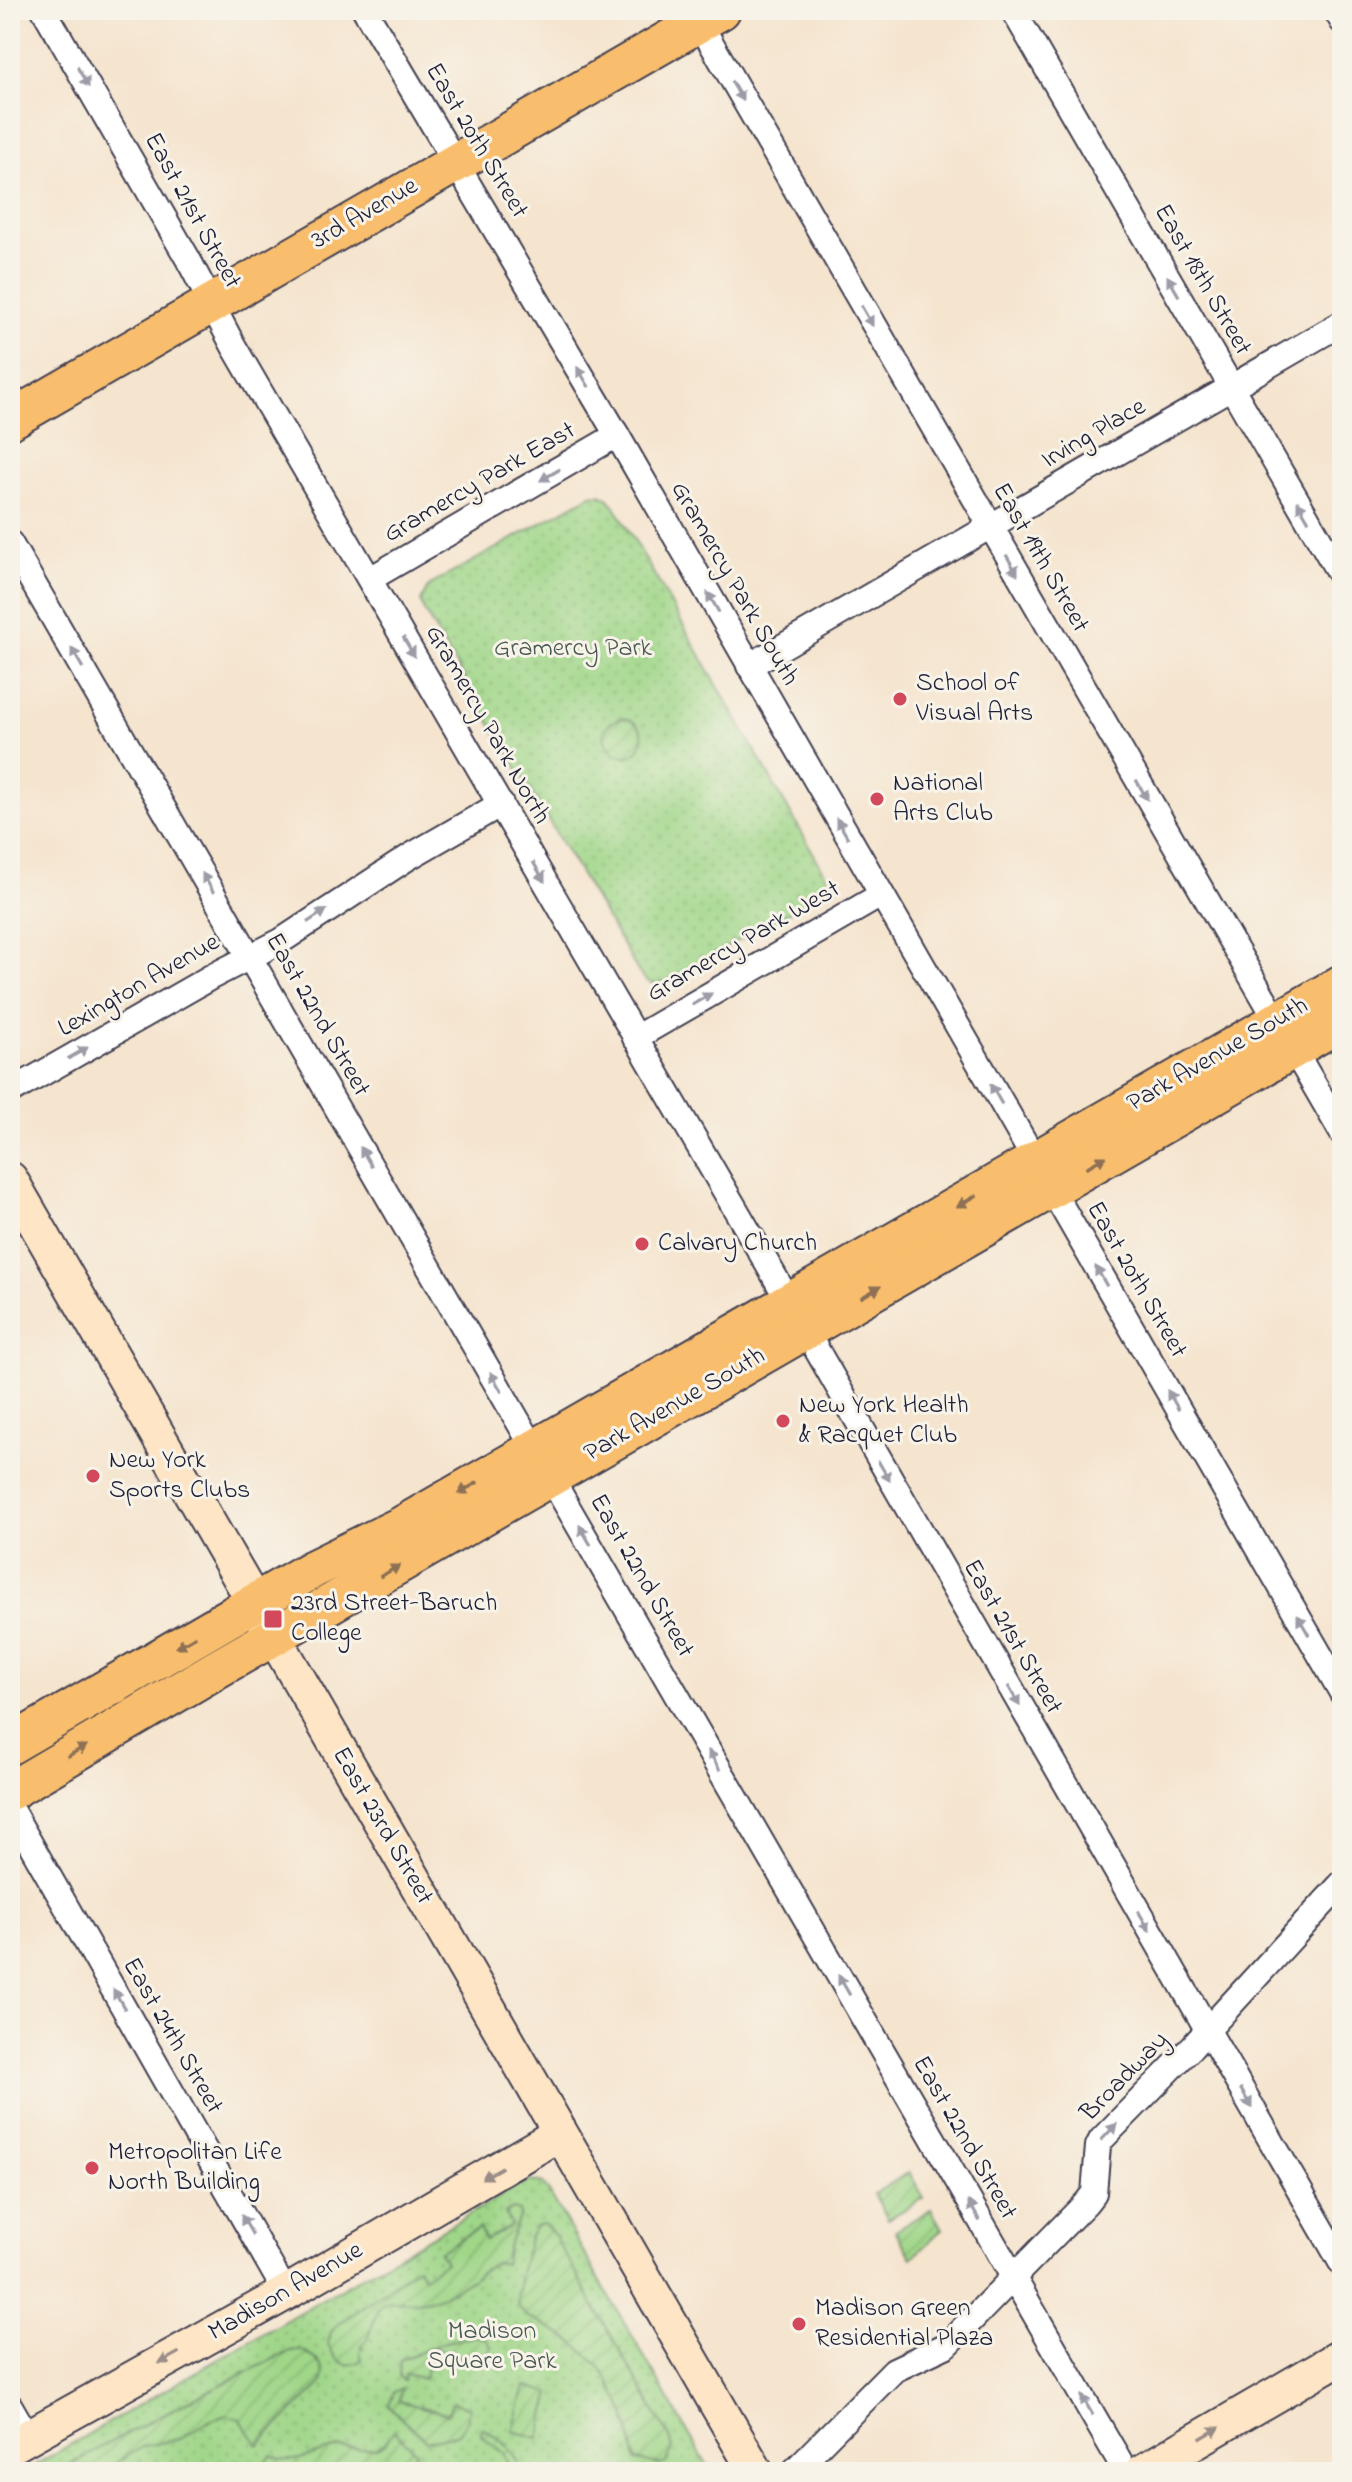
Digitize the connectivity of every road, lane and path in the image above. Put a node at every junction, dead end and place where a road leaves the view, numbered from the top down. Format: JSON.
{"nodes":[{"id":1,"x":44,"y":10,"type":"edge"},
{"id":2,"x":365,"y":10,"type":"edge"},
{"id":3,"x":1013,"y":10,"type":"edge"},
{"id":4,"x":1336,"y":10,"type":"edge"},
{"id":5,"x":704,"y":14,"type":"edge"},
{"id":6,"x":1342,"y":21,"type":"edge"},
{"id":7,"x":455,"y":162,"type":"junction"},
{"id":8,"x":538,"y":300,"type":"joint"},
{"id":9,"x":212,"y":303,"type":"junction"},
{"id":10,"x":1342,"y":323,"type":"edge"},
{"id":11,"x":1232,"y":387,"type":"junction"},
{"id":12,"x":10,"y":420,"type":"edge"},
{"id":13,"x":617,"y":435,"type":"junction"},
{"id":14,"x":289,"y":441,"type":"joint"},
{"id":15,"x":990,"y":526,"type":"junction"},
{"id":16,"x":10,"y":543,"type":"edge"},
{"id":17,"x":1342,"y":578,"type":"edge"},
{"id":18,"x":370,"y":579,"type":"junction"},
{"id":19,"x":749,"y":666,"type":"junction"},
{"id":20,"x":501,"y":804,"type":"junction"},
{"id":21,"x":881,"y":895,"type":"junction"},
{"id":22,"x":250,"y":956,"type":"junction"},
{"id":23,"x":1342,"y":984,"type":"edge"},
{"id":24,"x":1342,"y":1021,"type":"edge"},
{"id":25,"x":1285,"y":1035,"type":"junction"},
{"id":26,"x":635,"y":1038,"type":"junction"},
{"id":27,"x":10,"y":1092,"type":"edge"},
{"id":28,"x":1342,"y":1133,"type":"edge"},
{"id":29,"x":1043,"y":1175,"type":"junction"},
{"id":30,"x":10,"y":1179,"type":"edge"},
{"id":31,"x":796,"y":1317,"type":"junction"},
{"id":32,"x":543,"y":1463,"type":"junction"},
{"id":33,"x":254,"y":1603,"type":"junction"},
{"id":34,"x":273,"y":1637,"type":"junction"},
{"id":35,"x":1342,"y":1693,"type":"edge"},
{"id":36,"x":10,"y":1745,"type":"edge"},
{"id":37,"x":10,"y":1791,"type":"edge"},
{"id":38,"x":10,"y":1808,"type":"edge"},
{"id":39,"x":1342,"y":1883,"type":"edge"},
{"id":40,"x":1207,"y":2031,"type":"junction"},
{"id":41,"x":559,"y":2134,"type":"junction"},
{"id":42,"x":1342,"y":2264,"type":"edge"},
{"id":43,"x":1013,"y":2278,"type":"junction"},
{"id":44,"x":286,"y":2293,"type":"junction"},
{"id":45,"x":1342,"y":2356,"type":"edge"},
{"id":46,"x":10,"y":2406,"type":"edge"},
{"id":47,"x":19,"y":2442,"type":"edge"},
{"id":48,"x":756,"y":2472,"type":"edge"},
{"id":49,"x":793,"y":2472,"type":"edge"},
{"id":50,"x":1126,"y":2472,"type":"edge"},
{"id":51,"x":1142,"y":2472,"type":"edge"}],
"edges":[{"from":1,"to":9,"type":"street","name":"East 21st Street","one_way":true},
{"from":2,"to":7,"type":"street","name":"East 20th Street"},
{"from":11,"to":3,"type":"street","name":"East 18th Street","one_way":true},
{"from":4,"to":6,"type":"street"},
{"from":5,"to":7,"type":"main road","name":"3rd Avenue"},
{"from":5,"to":15,"type":"street","name":"East 19th Street","one_way":true},
{"from":7,"to":8,"type":"street","name":"East 20th Street"},
{"from":7,"to":9,"type":"main road","name":"3rd Avenue"},
{"from":13,"to":8,"type":"street","name":"Gramercy Park South","one_way":true},
{"from":9,"to":12,"type":"main road","name":"3rd Avenue"},
{"from":9,"to":14,"type":"street","name":"East 21st Street"},
{"from":10,"to":11,"type":"street","name":"Irving Place"},
{"from":11,"to":15,"type":"street","name":"Irving Place"},
{"from":17,"to":11,"type":"street","name":"East 18th Street","one_way":true},
{"from":13,"to":18,"type":"street","name":"Gramercy Park East","one_way":true},
{"from":19,"to":13,"type":"street","name":"Gramercy Park South","one_way":true},
{"from":14,"to":18,"type":"street","name":"Gramercy Park North"},
{"from":15,"to":19,"type":"street","name":"Irving Place"},
{"from":15,"to":25,"type":"street","name":"East 19th Street","one_way":true},
{"from":22,"to":16,"type":"street","name":"East 22nd Street","one_way":true},
{"from":18,"to":20,"type":"street","name":"Gramercy Park North","one_way":true},
{"from":21,"to":19,"type":"street","name":"Gramercy Park South","one_way":true},
{"from":22,"to":20,"type":"street","name":"Lexington Avenue","one_way":true},
{"from":20,"to":26,"type":"street","name":"Gramercy Park North","one_way":true},
{"from":26,"to":21,"type":"street","name":"Gramercy Park West","one_way":true},
{"from":29,"to":21,"type":"street","name":"East 20th Street","one_way":true},
{"from":27,"to":22,"type":"street","name":"Lexington Avenue","one_way":true},
{"from":32,"to":22,"type":"street","name":"East 22nd Street","one_way":true},
{"from":23,"to":25,"type":"main road","name":"Park Avenue South"},
{"from":24,"to":25,"type":"main road","name":"Park Avenue South"},
{"from":25,"to":28,"type":"street","name":"East 19th Street"},
{"from":25,"to":29,"type":"main road","name":"Park Avenue South"},
{"from":26,"to":31,"type":"street","name":"East 21st Street"},
{"from":29,"to":31,"type":"main road","name":"Park Avenue South"},
{"from":35,"to":29,"type":"street","name":"East 20th Street","one_way":true},
{"from":30,"to":33,"type":"main road","name":"East 23rd Street"},
{"from":31,"to":32,"type":"main road","name":"Park Avenue South"},
{"from":31,"to":40,"type":"street","name":"East 21st Street","one_way":true},
{"from":32,"to":33,"type":"main road","name":"Park Avenue South","one_way":true},
{"from":34,"to":32,"type":"main road","name":"Park Avenue South","one_way":true},
{"from":43,"to":32,"type":"street","name":"East 22nd Street","one_way":true},
{"from":33,"to":34,"type":"main road","name":"East 23rd Street"},
{"from":33,"to":36,"type":"main road","name":"Park Avenue South","one_way":true},
{"from":37,"to":34,"type":"main road","name":"Park Avenue South","one_way":true},
{"from":34,"to":41,"type":"main road","name":"East 23rd Street"},
{"from":44,"to":38,"type":"street","name":"East 24th Street","one_way":true},
{"from":39,"to":40,"type":"street","name":"Broadway"},
{"from":40,"to":42,"type":"street","name":"East 21st Street","one_way":true},
{"from":43,"to":40,"type":"street","name":"Broadway","one_way":true},
{"from":41,"to":44,"type":"main road","name":"Madison Avenue","one_way":true},
{"from":41,"to":48,"type":"main road","name":"East 23rd Street"},
{"from":43,"to":49,"type":"street","name":"Broadway"},
{"from":50,"to":43,"type":"street","name":"East 22nd Street","one_way":true},
{"from":44,"to":47,"type":"main road","name":"Madison Avenue","one_way":true},
{"from":51,"to":45,"type":"main road","one_way":true},
{"from":46,"to":47,"type":"street"}]}
